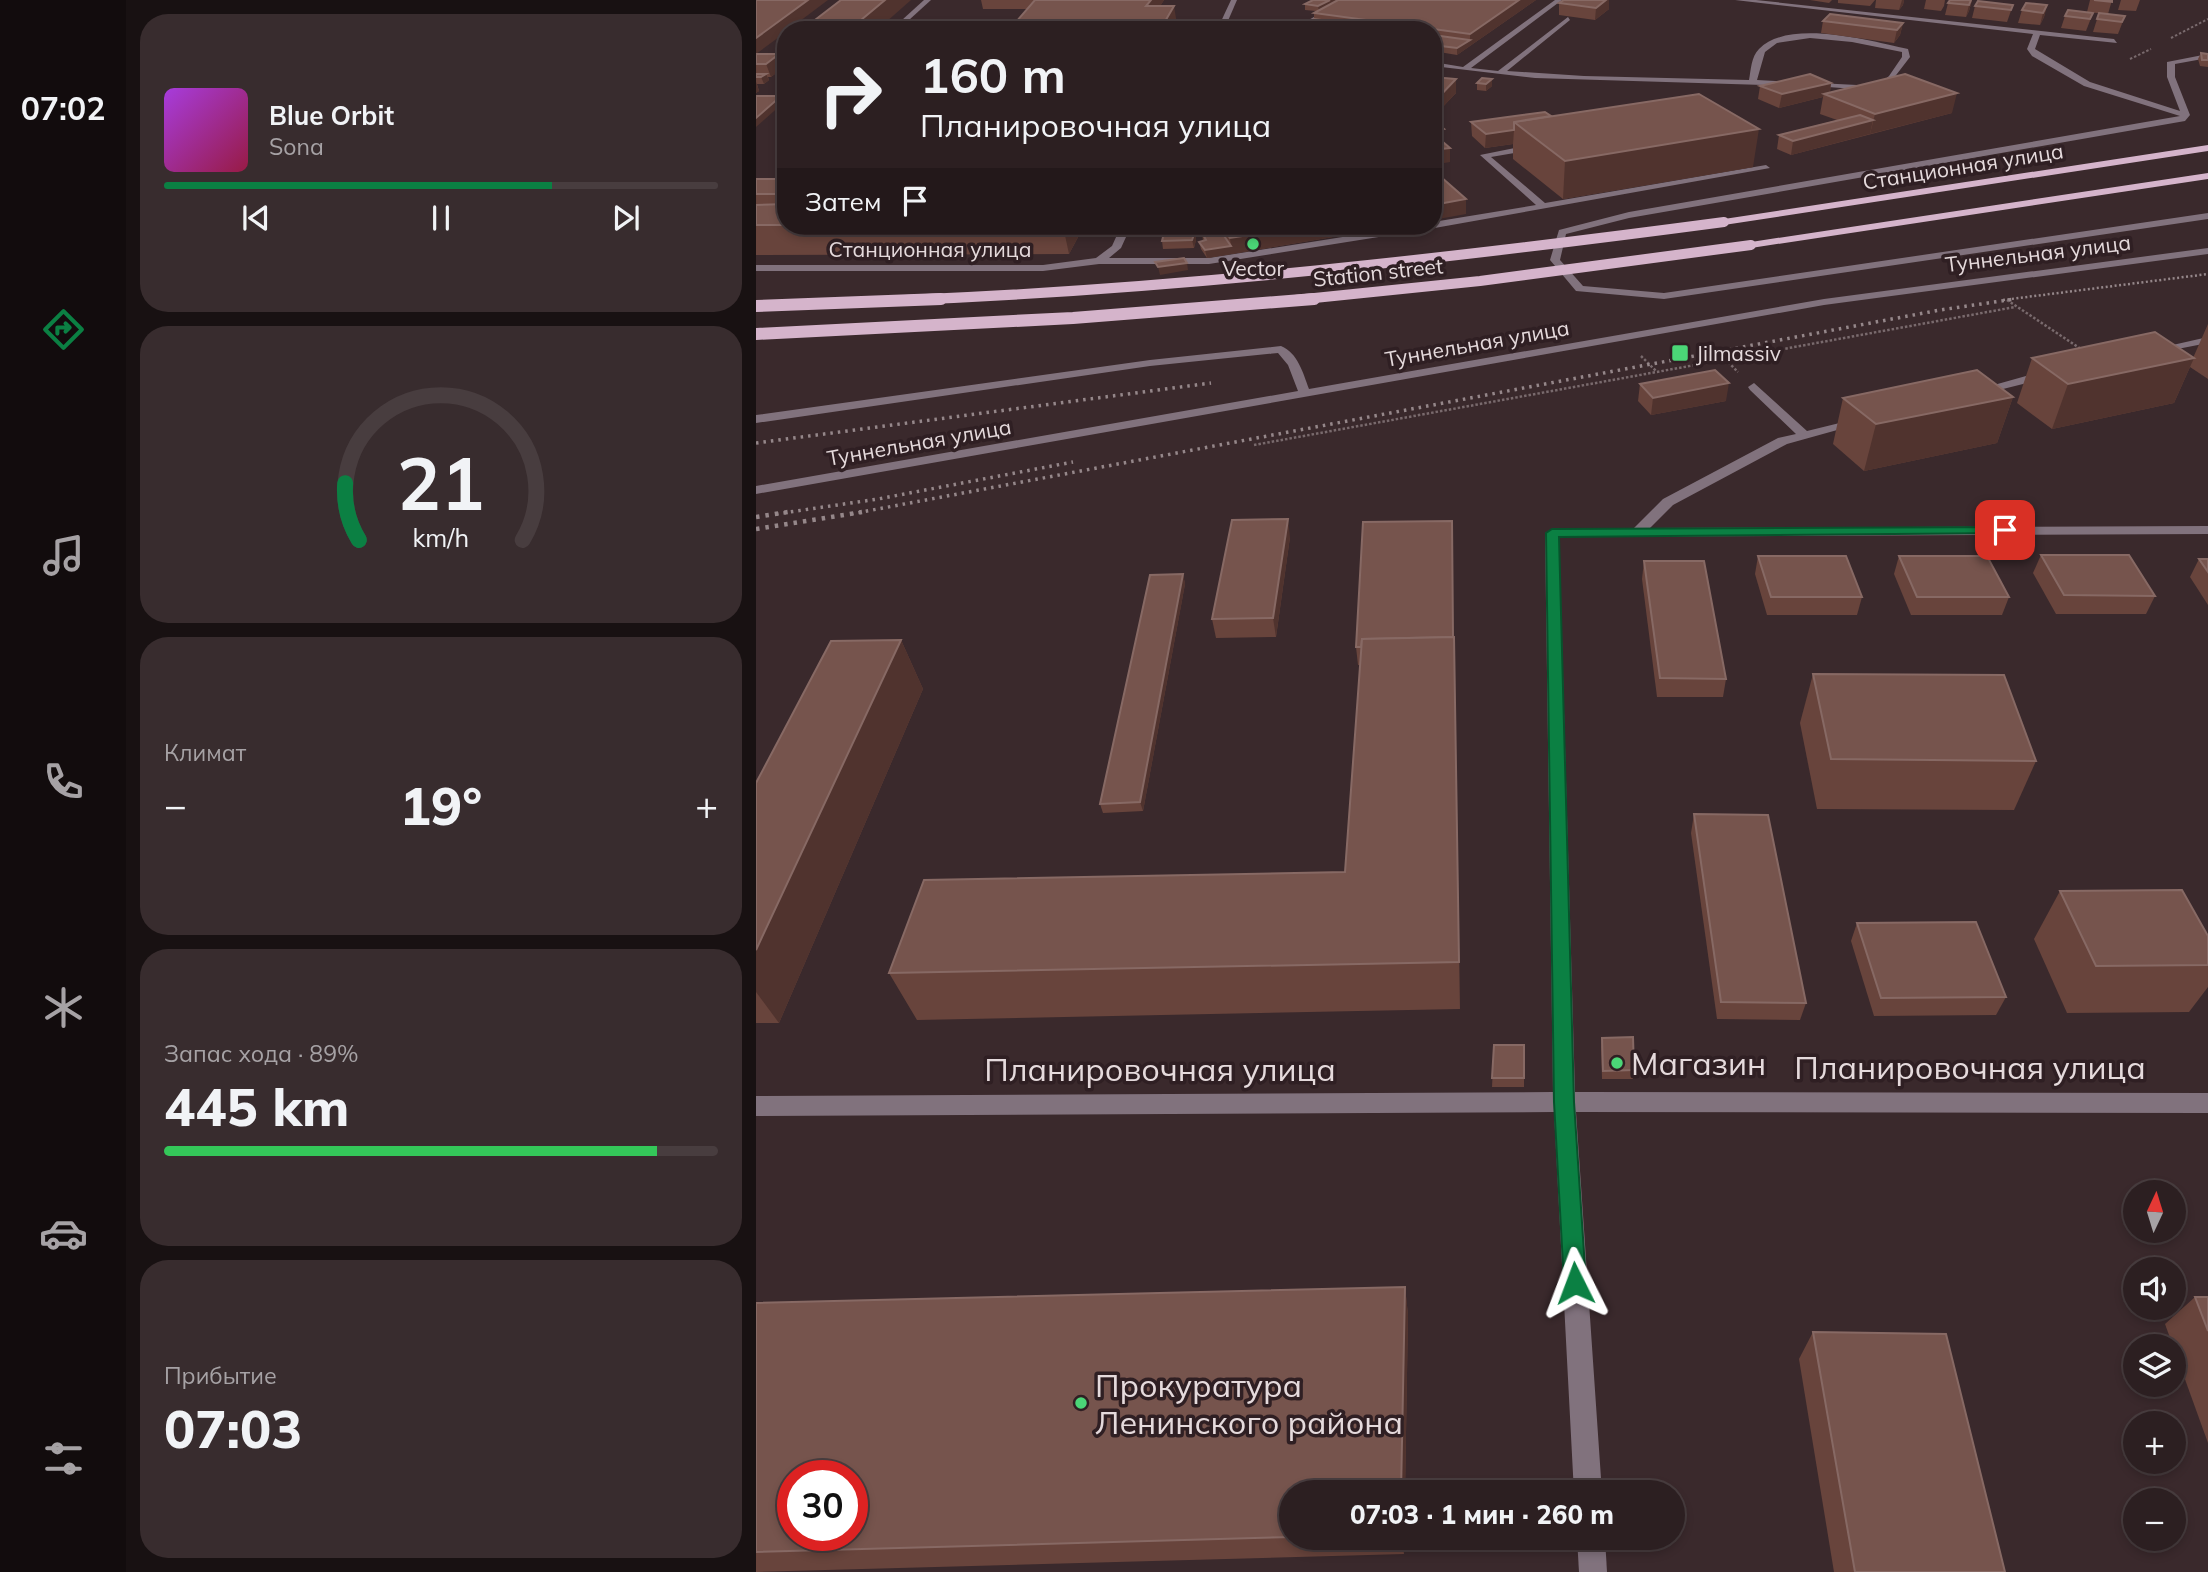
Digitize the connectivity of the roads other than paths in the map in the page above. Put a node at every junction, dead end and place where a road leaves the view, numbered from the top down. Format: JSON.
{"nodes":[{"id":1,"x":928,"y":0,"type":"edge"},
{"id":2,"x":1234,"y":0,"type":"edge"},
{"id":3,"x":1349,"y":0,"type":"edge"},
{"id":4,"x":1559,"y":0,"type":"edge"},
{"id":5,"x":1738,"y":0,"type":"edge"},
{"id":6,"x":1568,"y":19,"type":"edge"},
{"id":7,"x":904,"y":21,"type":"edge"},
{"id":8,"x":1224,"y":21,"type":"edge"},
{"id":9,"x":1310,"y":21,"type":"edge"},
{"id":10,"x":2038,"y":32,"type":"junction"},
{"id":11,"x":2114,"y":41,"type":"edge"},
{"id":12,"x":2208,"y":56,"type":"edge"},
{"id":13,"x":1442,"y":65,"type":"edge"},
{"id":14,"x":1465,"y":69,"type":"junction"},
{"id":15,"x":1500,"y":73,"type":"junction"},
{"id":16,"x":1753,"y":81,"type":"junction"},
{"id":17,"x":1881,"y":88,"type":"junction"},
{"id":18,"x":1894,"y":89,"type":"edge"},
{"id":19,"x":1857,"y":95,"type":"edge"},
{"id":20,"x":2184,"y":117,"type":"junction"},
{"id":21,"x":1549,"y":145,"type":"edge"},
{"id":22,"x":2208,"y":148,"type":"edge"},
{"id":23,"x":1766,"y":168,"type":"dead end"},
{"id":24,"x":2208,"y":176,"type":"edge"},
{"id":25,"x":1543,"y":206,"type":"junction"},
{"id":26,"x":2208,"y":216,"type":"edge"},
{"id":27,"x":1442,"y":223,"type":"edge"},
{"id":28,"x":1122,"y":235,"type":"edge"},
{"id":29,"x":1372,"y":235,"type":"edge"},
{"id":30,"x":2208,"y":251,"type":"edge"},
{"id":31,"x":930,"y":254,"type":"dead end"},
{"id":32,"x":1099,"y":261,"type":"junction"},
{"id":33,"x":756,"y":268,"type":"edge"},
{"id":34,"x":919,"y":268,"type":"junction"},
{"id":35,"x":756,"y":306,"type":"edge"},
{"id":36,"x":756,"y":334,"type":"edge"},
{"id":37,"x":2208,"y":340,"type":"edge"},
{"id":38,"x":2141,"y":353,"type":"edge"},
{"id":39,"x":2060,"y":371,"type":"edge"},
{"id":40,"x":1754,"y":387,"type":"dead end"},
{"id":41,"x":1304,"y":392,"type":"junction"},
{"id":42,"x":1966,"y":395,"type":"edge"},
{"id":43,"x":756,"y":419,"type":"edge"},
{"id":44,"x":1872,"y":419,"type":"edge"},
{"id":45,"x":1805,"y":436,"type":"junction"},
{"id":46,"x":756,"y":490,"type":"edge"},
{"id":47,"x":2208,"y":530,"type":"edge"},
{"id":48,"x":1638,"y":532,"type":"junction"},
{"id":49,"x":1564,"y":1102,"type":"junction"},
{"id":50,"x":2208,"y":1103,"type":"edge"},
{"id":51,"x":756,"y":1106,"type":"edge"},
{"id":52,"x":1587,"y":1480,"type":"edge"},
{"id":53,"x":1592,"y":1550,"type":"edge"},
{"id":54,"x":1593,"y":1572,"type":"edge"}],
"edges":[{"from":1,"to":7,"type":"street"},
{"from":2,"to":8,"type":"street"},
{"from":3,"to":9,"type":"street"},
{"from":4,"to":14,"type":"street"},
{"from":5,"to":10,"type":"street"},
{"from":6,"to":15,"type":"street"},
{"from":10,"to":11,"type":"street"},
{"from":10,"to":20,"type":"street"},
{"from":12,"to":20,"type":"street"},
{"from":13,"to":14,"type":"street"},
{"from":14,"to":15,"type":"street"},
{"from":15,"to":16,"type":"street"},
{"from":16,"to":17,"type":"street"},
{"from":16,"to":17,"type":"street"},
{"from":17,"to":18,"type":"street"},
{"from":17,"to":19,"type":"street"},
{"from":20,"to":26,"type":"street"},
{"from":21,"to":25,"type":"street"},
{"from":22,"to":35,"type":"main road","name":"Station street","bridge":true},
{"from":23,"to":25,"type":"street","name":"Станционная улица"},
{"from":24,"to":36,"type":"main road","name":"Station street","bridge":true},
{"from":25,"to":27,"type":"street","name":"Станционная улица"},
{"from":28,"to":32,"type":"street"},
{"from":29,"to":32,"type":"street","name":"Станционная улица"},
{"from":30,"to":41,"type":"street","name":"Туннельная улица"},
{"from":31,"to":34,"type":"street"},
{"from":32,"to":34,"type":"street","name":"Станционная улица"},
{"from":33,"to":34,"type":"street","name":"Станционная улица"},
{"from":37,"to":38,"type":"street"},
{"from":39,"to":42,"type":"street"},
{"from":40,"to":45,"type":"street"},
{"from":41,"to":43,"type":"street"},
{"from":41,"to":46,"type":"street","name":"Туннельная улица"},
{"from":44,"to":45,"type":"street"},
{"from":45,"to":48,"type":"street"},
{"from":47,"to":48,"type":"street"},
{"from":48,"to":49,"type":"street"},
{"from":49,"to":50,"type":"street","name":"Планировочная улица"},
{"from":49,"to":51,"type":"street","name":"Планировочная улица"},
{"from":49,"to":52,"type":"street"},
{"from":53,"to":54,"type":"street"}]}
